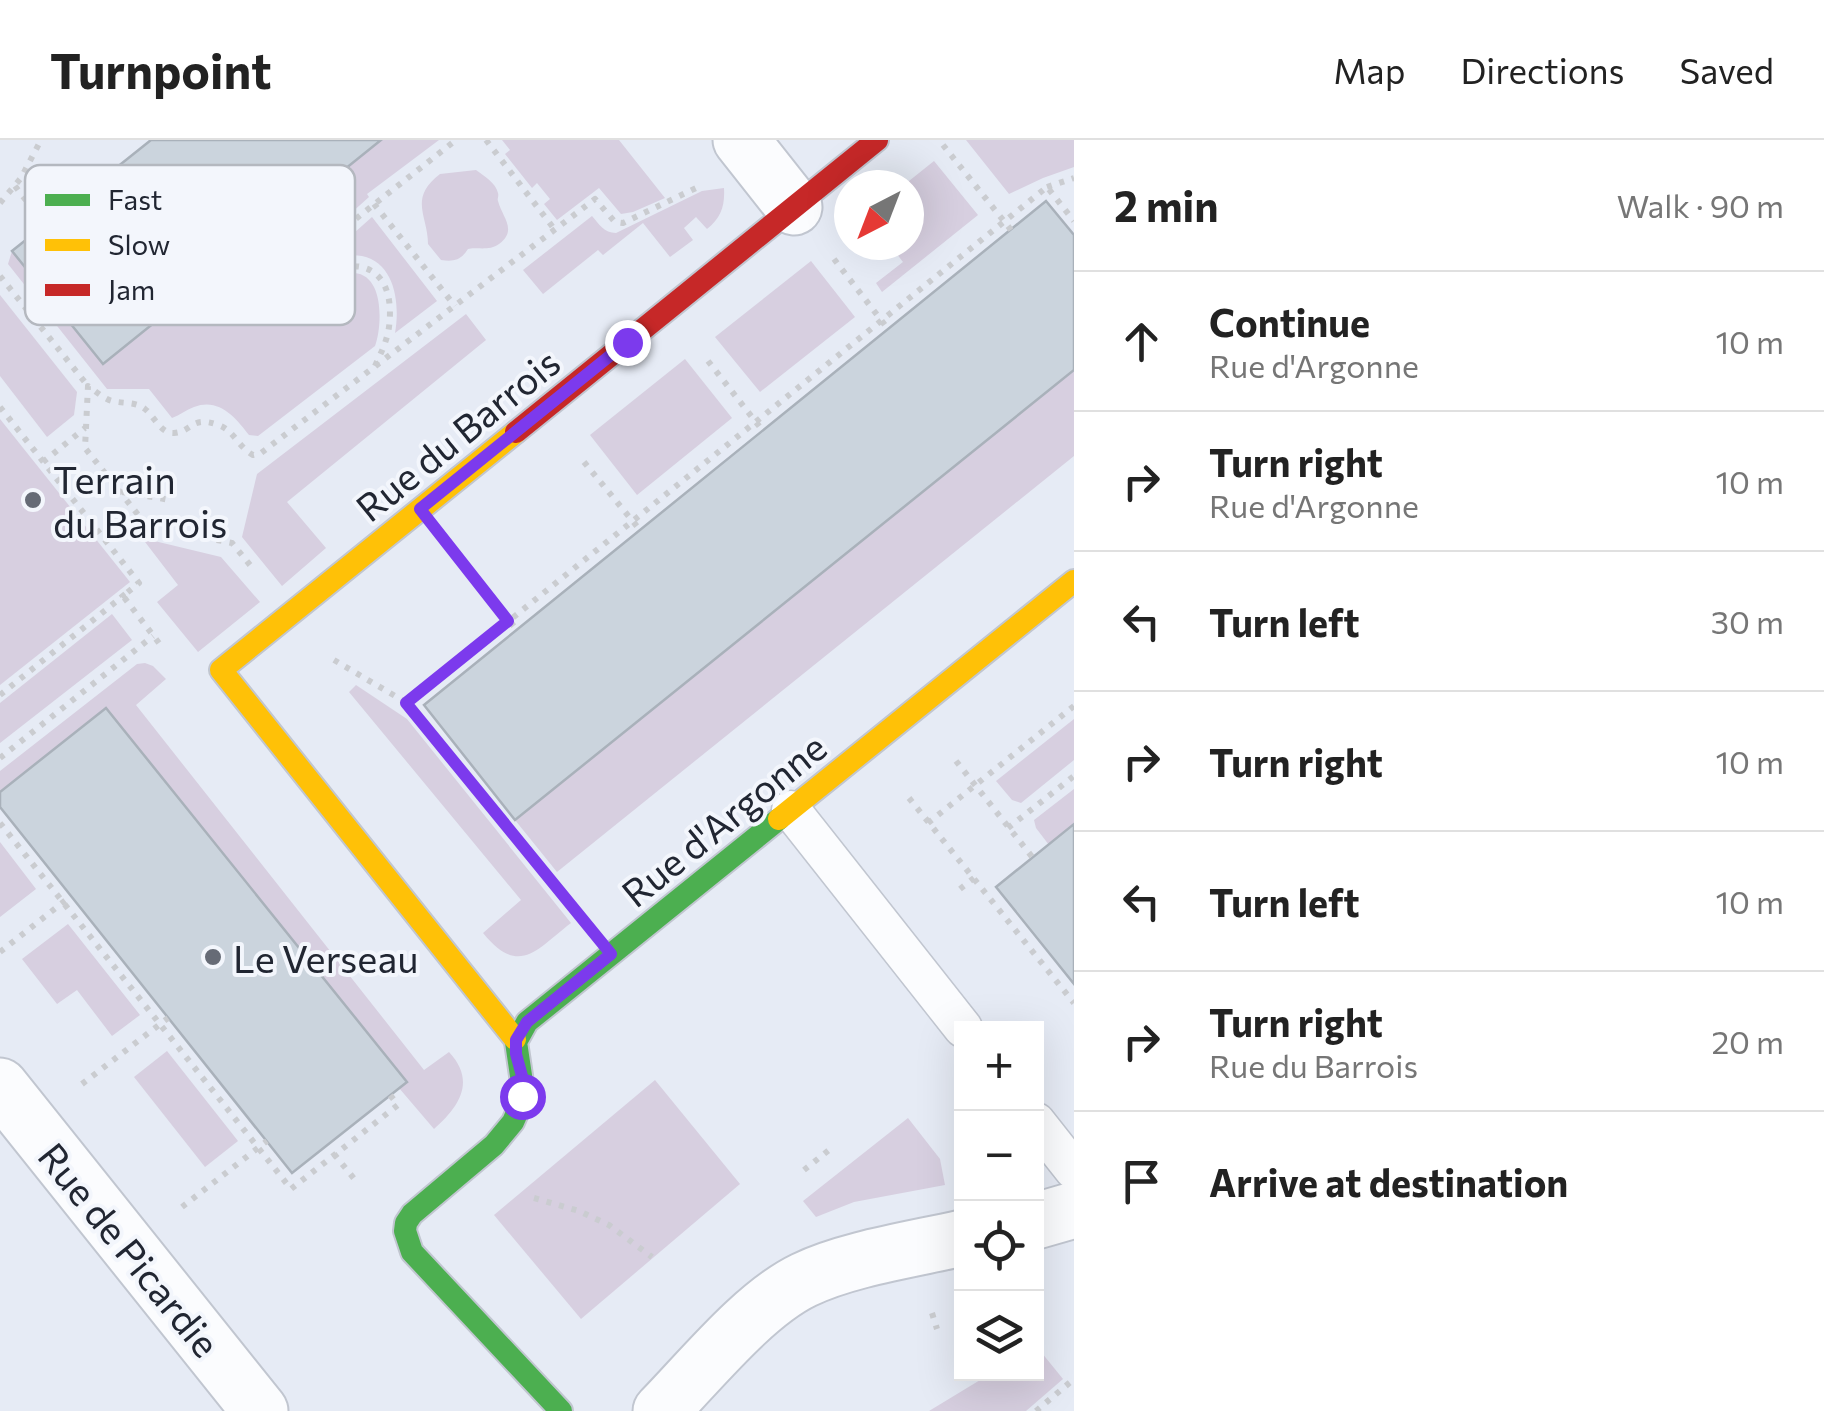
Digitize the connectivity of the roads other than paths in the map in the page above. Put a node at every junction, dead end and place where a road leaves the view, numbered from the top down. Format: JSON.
{"nodes":[{"id":1,"x":741,"y":140,"type":"edge"},
{"id":2,"x":877,"y":140,"type":"edge"},
{"id":3,"x":794,"y":206,"type":"junction"},
{"id":4,"x":1074,"y":580,"type":"edge"},
{"id":5,"x":791,"y":810,"type":"junction"},
{"id":6,"x":957,"y":1021,"type":"edge"},
{"id":7,"x":516,"y":1040,"type":"junction"},
{"id":8,"x":16,"y":1106,"type":"edge"},
{"id":9,"x":1044,"y":1132,"type":"edge"},
{"id":10,"x":1074,"y":1170,"type":"edge"},
{"id":11,"x":1074,"y":1210,"type":"edge"},
{"id":12,"x":1044,"y":1219,"type":"edge"},
{"id":13,"x":954,"y":1240,"type":"edge"},
{"id":14,"x":260,"y":1411,"type":"edge"},
{"id":15,"x":562,"y":1411,"type":"edge"},
{"id":16,"x":661,"y":1411,"type":"edge"}],
"edges":[{"from":1,"to":3,"type":"street"},
{"from":2,"to":3,"type":"street","name":"Rue du Barrois"},
{"from":3,"to":7,"type":"street","name":"Rue du Barrois"},
{"from":4,"to":5,"type":"street","name":"Rue d'Argonne"},
{"from":5,"to":6,"type":"lane"},
{"from":5,"to":7,"type":"street","name":"Rue d'Argonne"},
{"from":7,"to":15,"type":"street"},
{"from":8,"to":14,"type":"street","name":"Rue de Picardie"},
{"from":9,"to":10,"type":"lane"},
{"from":11,"to":12,"type":"street"},
{"from":13,"to":16,"type":"street"}]}
